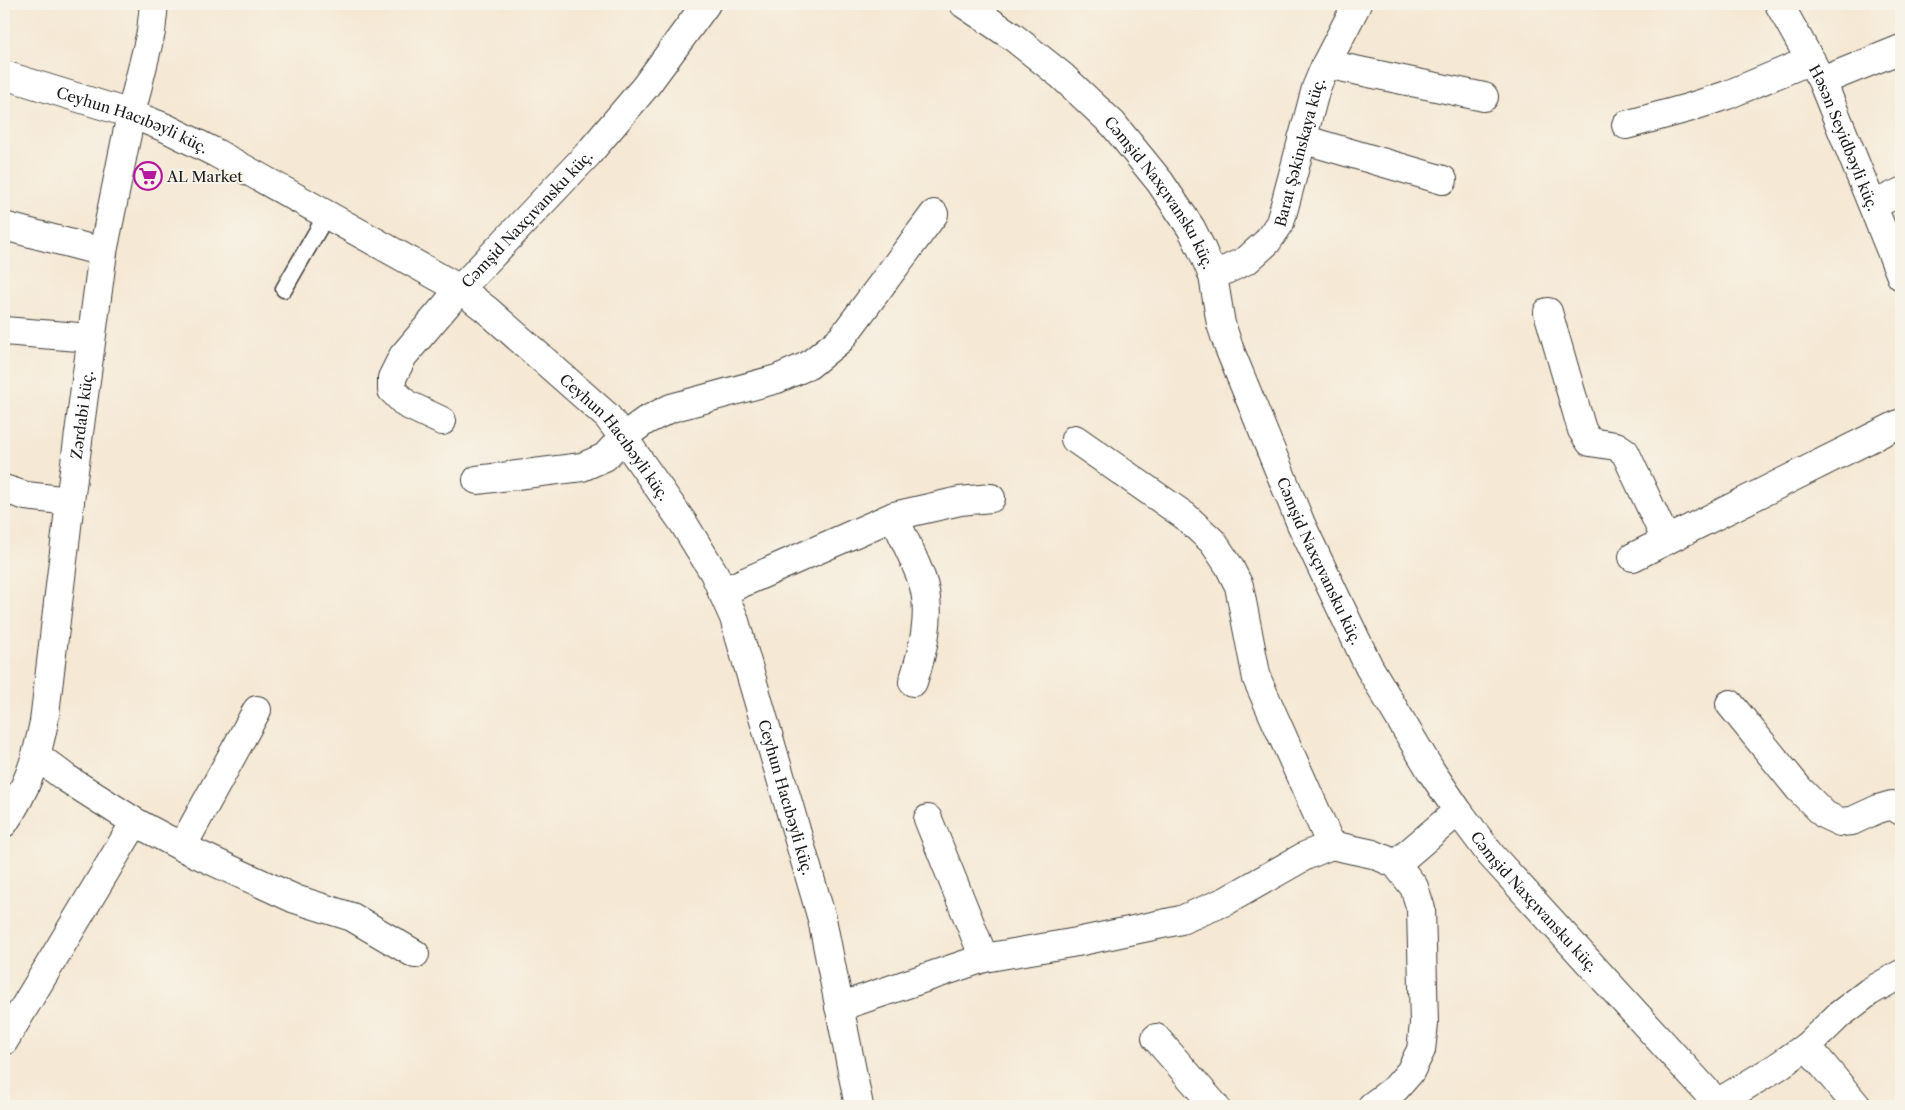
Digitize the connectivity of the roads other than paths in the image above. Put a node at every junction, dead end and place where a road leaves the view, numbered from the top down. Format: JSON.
{"nodes":[{"id":1,"x":154,"y":4,"type":"edge"},
{"id":2,"x":706,"y":4,"type":"edge"},
{"id":3,"x":964,"y":4,"type":"edge"},
{"id":4,"x":1357,"y":4,"type":"edge"},
{"id":5,"x":1778,"y":4,"type":"edge"},
{"id":6,"x":1901,"y":49,"type":"edge"},
{"id":7,"x":1326,"y":64,"type":"junction"},
{"id":8,"x":1816,"y":71,"type":"junction"},
{"id":9,"x":4,"y":75,"type":"edge"},
{"id":10,"x":1484,"y":97,"type":"dead end"},
{"id":11,"x":131,"y":114,"type":"junction"},
{"id":12,"x":1626,"y":124,"type":"dead end"},
{"id":13,"x":1302,"y":139,"type":"junction"},
{"id":14,"x":1443,"y":180,"type":"dead end"},
{"id":15,"x":1901,"y":192,"type":"edge"},
{"id":16,"x":1873,"y":205,"type":"junction"},
{"id":17,"x":327,"y":214,"type":"junction"},
{"id":18,"x":934,"y":214,"type":"dead end"},
{"id":19,"x":4,"y":226,"type":"edge"},
{"id":20,"x":103,"y":252,"type":"junction"},
{"id":21,"x":1213,"y":276,"type":"junction"},
{"id":22,"x":1901,"y":276,"type":"edge"},
{"id":23,"x":284,"y":289,"type":"dead end"},
{"id":24,"x":460,"y":289,"type":"junction"},
{"id":25,"x":1548,"y":312,"type":"dead end"},
{"id":26,"x":4,"y":331,"type":"edge"},
{"id":27,"x":91,"y":338,"type":"junction"},
{"id":28,"x":442,"y":421,"type":"dead end"},
{"id":29,"x":1901,"y":423,"type":"edge"},
{"id":30,"x":623,"y":437,"type":"junction"},
{"id":31,"x":1075,"y":439,"type":"dead end"},
{"id":32,"x":477,"y":480,"type":"dead end"},
{"id":33,"x":4,"y":489,"type":"edge"},
{"id":34,"x":991,"y":498,"type":"dead end"},
{"id":35,"x":70,"y":501,"type":"junction"},
{"id":36,"x":894,"y":516,"type":"junction"},
{"id":37,"x":1666,"y":540,"type":"junction"},
{"id":38,"x":1633,"y":558,"type":"dead end"},
{"id":39,"x":722,"y":592,"type":"junction"},
{"id":40,"x":913,"y":682,"type":"dead end"},
{"id":41,"x":1730,"y":704,"type":"dead end"},
{"id":42,"x":257,"y":710,"type":"dead end"},
{"id":43,"x":37,"y":756,"type":"junction"},
{"id":44,"x":1458,"y":811,"type":"junction"},
{"id":45,"x":1901,"y":811,"type":"edge"},
{"id":46,"x":928,"y":819,"type":"dead end"},
{"id":47,"x":135,"y":822,"type":"junction"},
{"id":48,"x":4,"y":823,"type":"edge"},
{"id":49,"x":1331,"y":846,"type":"junction"},
{"id":50,"x":182,"y":847,"type":"junction"},
{"id":51,"x":1396,"y":864,"type":"junction"},
{"id":52,"x":415,"y":954,"type":"dead end"},
{"id":53,"x":984,"y":958,"type":"junction"},
{"id":54,"x":1901,"y":974,"type":"edge"},
{"id":55,"x":839,"y":1007,"type":"junction"},
{"id":56,"x":1156,"y":1038,"type":"dead end"},
{"id":57,"x":4,"y":1041,"type":"edge"},
{"id":58,"x":1807,"y":1046,"type":"junction"},
{"id":59,"x":1716,"y":1105,"type":"edge"},
{"id":60,"x":859,"y":1106,"type":"edge"},
{"id":61,"x":1215,"y":1106,"type":"edge"},
{"id":62,"x":1372,"y":1106,"type":"edge"},
{"id":63,"x":1857,"y":1106,"type":"edge"}],
"edges":[{"from":1,"to":11,"type":"street","name":"Zərdabi küç."},
{"from":2,"to":24,"type":"street","name":"Cəmşid Naxçıvansku küç."},
{"from":3,"to":21,"type":"street","name":"Cəmşid Naxçıvansku küç."},
{"from":4,"to":7,"type":"street","name":"Barat Şəkinskaya küç."},
{"from":5,"to":8,"type":"street","name":"Həsən Seyidbəyli küç."},
{"from":6,"to":8,"type":"street"},
{"from":7,"to":10,"type":"street"},
{"from":7,"to":13,"type":"street","name":"Barat Şəkinskaya küç."},
{"from":8,"to":12,"type":"street"},
{"from":8,"to":16,"type":"street","name":"Həsən Seyidbəyli küç."},
{"from":9,"to":11,"type":"street","name":"Ceyhun Hacıbəyli küç."},
{"from":11,"to":17,"type":"street","name":"Ceyhun Hacıbəyli küç."},
{"from":11,"to":20,"type":"street","name":"Zərdabi küç."},
{"from":13,"to":14,"type":"street"},
{"from":13,"to":21,"type":"street","name":"Barat Şəkinskaya küç."},
{"from":15,"to":16,"type":"street"},
{"from":16,"to":22,"type":"street","name":"Həsən Seyidbəyli küç."},
{"from":17,"to":23,"type":"lane"},
{"from":17,"to":24,"type":"street","name":"Ceyhun Hacıbəyli küç."},
{"from":18,"to":30,"type":"street"},
{"from":19,"to":20,"type":"street"},
{"from":20,"to":27,"type":"street","name":"Zərdabi küç."},
{"from":21,"to":44,"type":"street","name":"Cəmşid Naxçıvansku küç."},
{"from":24,"to":28,"type":"street","name":"Cəmşid Naxçıvansku küç."},
{"from":24,"to":30,"type":"street","name":"Ceyhun Hacıbəyli küç."},
{"from":25,"to":37,"type":"street"},
{"from":26,"to":27,"type":"street"},
{"from":27,"to":35,"type":"street","name":"Zərdabi küç."},
{"from":29,"to":37,"type":"street"},
{"from":30,"to":32,"type":"street"},
{"from":30,"to":39,"type":"street","name":"Ceyhun Hacıbəyli küç."},
{"from":31,"to":49,"type":"street"},
{"from":33,"to":35,"type":"street"},
{"from":34,"to":36,"type":"street"},
{"from":35,"to":43,"type":"street","name":"Zərdabi küç."},
{"from":36,"to":39,"type":"street"},
{"from":36,"to":40,"type":"street"},
{"from":37,"to":38,"type":"street"},
{"from":39,"to":55,"type":"street","name":"Ceyhun Hacıbəyli küç."},
{"from":41,"to":45,"type":"street"},
{"from":42,"to":50,"type":"street"},
{"from":43,"to":47,"type":"street"},
{"from":43,"to":48,"type":"street","name":"Zərdabi küç."},
{"from":44,"to":51,"type":"street"},
{"from":44,"to":59,"type":"street","name":"Cəmşid Naxçıvansku küç."},
{"from":46,"to":53,"type":"street"},
{"from":47,"to":50,"type":"street"},
{"from":47,"to":57,"type":"street"},
{"from":49,"to":51,"type":"street"},
{"from":49,"to":53,"type":"street"},
{"from":50,"to":52,"type":"street"},
{"from":51,"to":62,"type":"street"},
{"from":53,"to":55,"type":"street"},
{"from":54,"to":58,"type":"street"},
{"from":55,"to":60,"type":"street","name":"Ceyhun Hacıbəyli küç."},
{"from":56,"to":61,"type":"street"},
{"from":58,"to":59,"type":"street"},
{"from":58,"to":63,"type":"street"}]}
